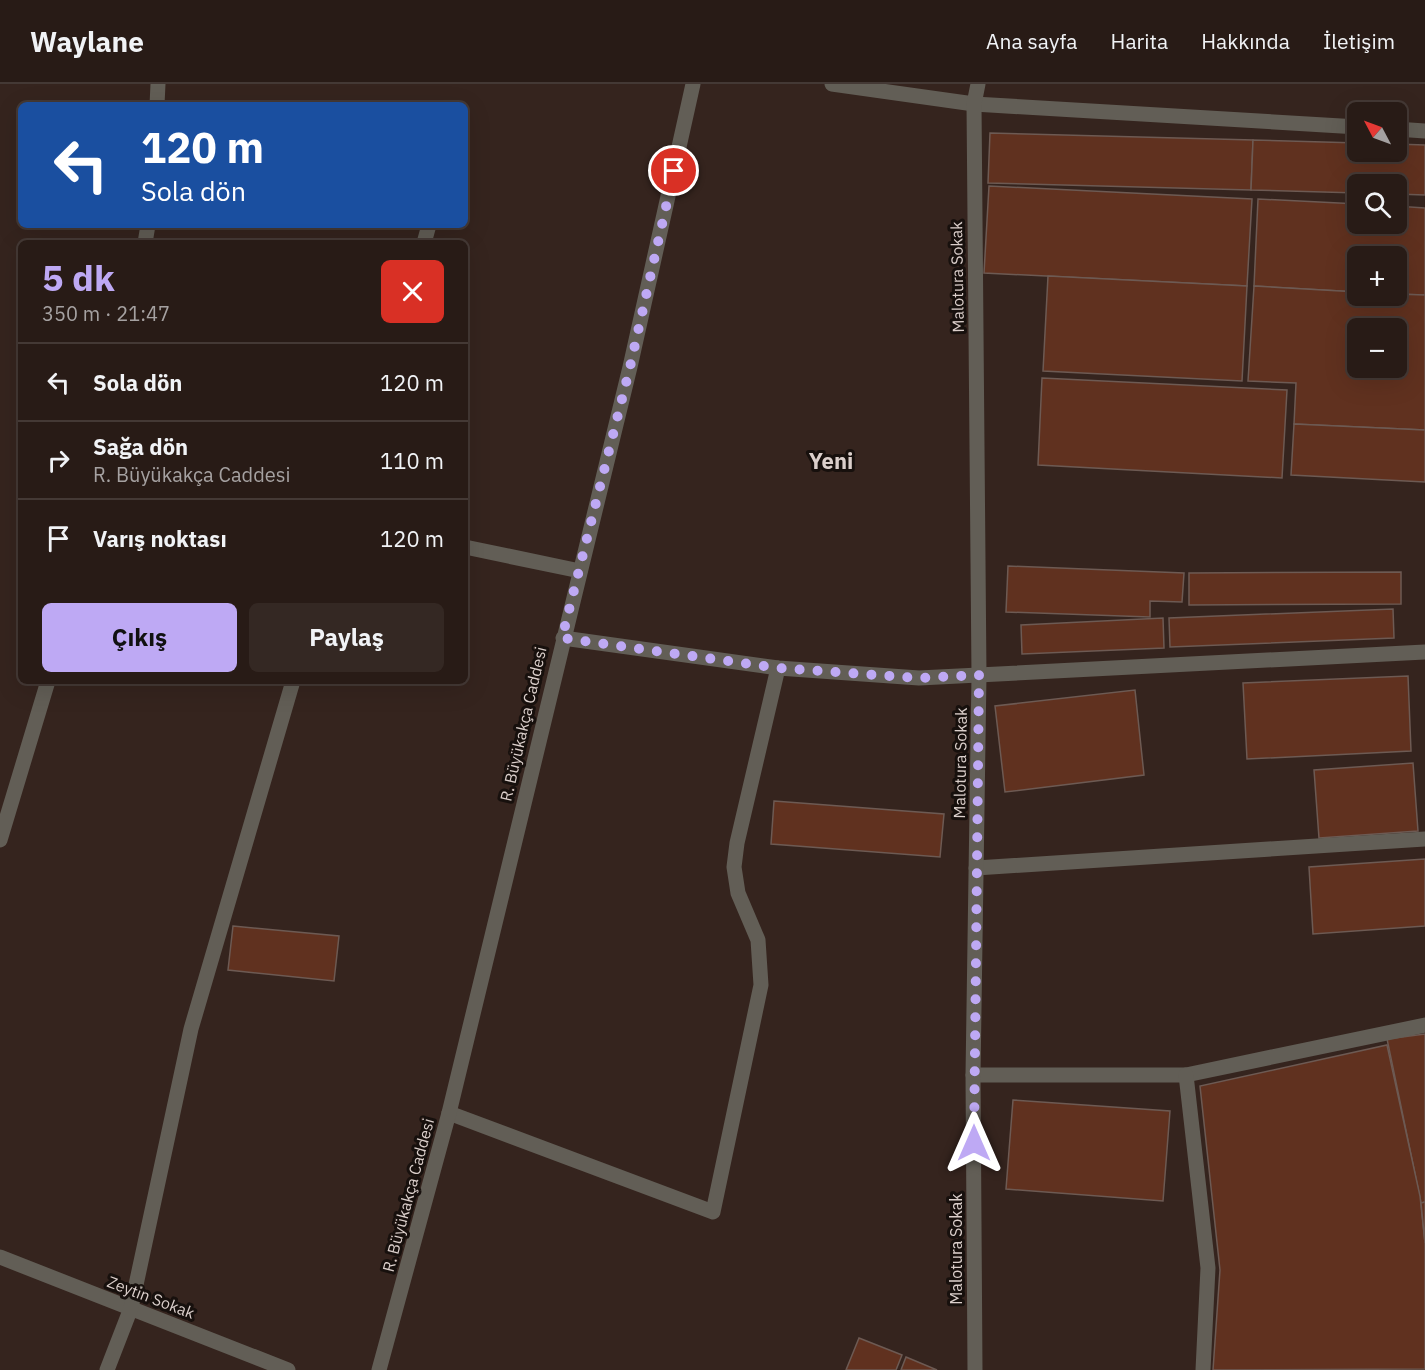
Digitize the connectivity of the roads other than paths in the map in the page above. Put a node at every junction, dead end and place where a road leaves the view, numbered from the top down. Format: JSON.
{"nodes":[{"id":1,"x":158,"y":84,"type":"edge"},
{"id":2,"x":693,"y":84,"type":"edge"},
{"id":3,"x":832,"y":84,"type":"edge"},
{"id":4,"x":978,"y":84,"type":"edge"},
{"id":5,"x":157,"y":102,"type":"edge"},
{"id":6,"x":974,"y":104,"type":"junction"},
{"id":7,"x":1347,"y":126,"type":"edge"},
{"id":8,"x":1407,"y":130,"type":"edge"},
{"id":9,"x":1425,"y":131,"type":"edge"},
{"id":10,"x":468,"y":548,"type":"edge"},
{"id":11,"x":580,"y":571,"type":"junction"},
{"id":12,"x":562,"y":638,"type":"junction"},
{"id":13,"x":1425,"y":652,"type":"edge"},
{"id":14,"x":778,"y":668,"type":"junction"},
{"id":15,"x":979,"y":675,"type":"junction"},
{"id":16,"x":47,"y":684,"type":"edge"},
{"id":17,"x":292,"y":684,"type":"edge"},
{"id":18,"x":1425,"y":839,"type":"edge"},
{"id":19,"x":0,"y":840,"type":"edge"},
{"id":20,"x":976,"y":868,"type":"junction"},
{"id":21,"x":1425,"y":1025,"type":"edge"},
{"id":22,"x":973,"y":1075,"type":"junction"},
{"id":23,"x":1186,"y":1075,"type":"junction"},
{"id":24,"x":449,"y":1113,"type":"junction"},
{"id":25,"x":0,"y":1257,"type":"edge"},
{"id":26,"x":131,"y":1308,"type":"junction"},
{"id":27,"x":107,"y":1370,"type":"edge"},
{"id":28,"x":288,"y":1370,"type":"edge"},
{"id":29,"x":379,"y":1370,"type":"edge"},
{"id":30,"x":975,"y":1370,"type":"edge"},
{"id":31,"x":1203,"y":1370,"type":"edge"}],
"edges":[{"from":1,"to":5,"type":"street"},
{"from":2,"to":11,"type":"street","name":"R. Büyükakça Caddesi"},
{"from":3,"to":6,"type":"street"},
{"from":4,"to":6,"type":"street","name":"Malotura Sokak"},
{"from":6,"to":7,"type":"street"},
{"from":6,"to":15,"type":"street","name":"Malotura Sokak"},
{"from":8,"to":9,"type":"street"},
{"from":10,"to":11,"type":"street"},
{"from":11,"to":12,"type":"street","name":"R. Büyükakça Caddesi"},
{"from":12,"to":14,"type":"street"},
{"from":12,"to":24,"type":"street","name":"R. Büyükakça Caddesi"},
{"from":13,"to":15,"type":"street"},
{"from":14,"to":15,"type":"street"},
{"from":14,"to":24,"type":"street"},
{"from":15,"to":20,"type":"street","name":"Malotura Sokak"},
{"from":16,"to":19,"type":"street"},
{"from":17,"to":26,"type":"street"},
{"from":18,"to":20,"type":"street"},
{"from":20,"to":22,"type":"street","name":"Malotura Sokak"},
{"from":21,"to":23,"type":"street"},
{"from":22,"to":23,"type":"street"},
{"from":22,"to":30,"type":"street","name":"Malotura Sokak"},
{"from":23,"to":31,"type":"street"},
{"from":24,"to":29,"type":"street","name":"R. Büyükakça Caddesi"},
{"from":25,"to":26,"type":"street","name":"Zeytin Sokak"},
{"from":26,"to":27,"type":"street"},
{"from":26,"to":28,"type":"street","name":"Zeytin Sokak"}]}
